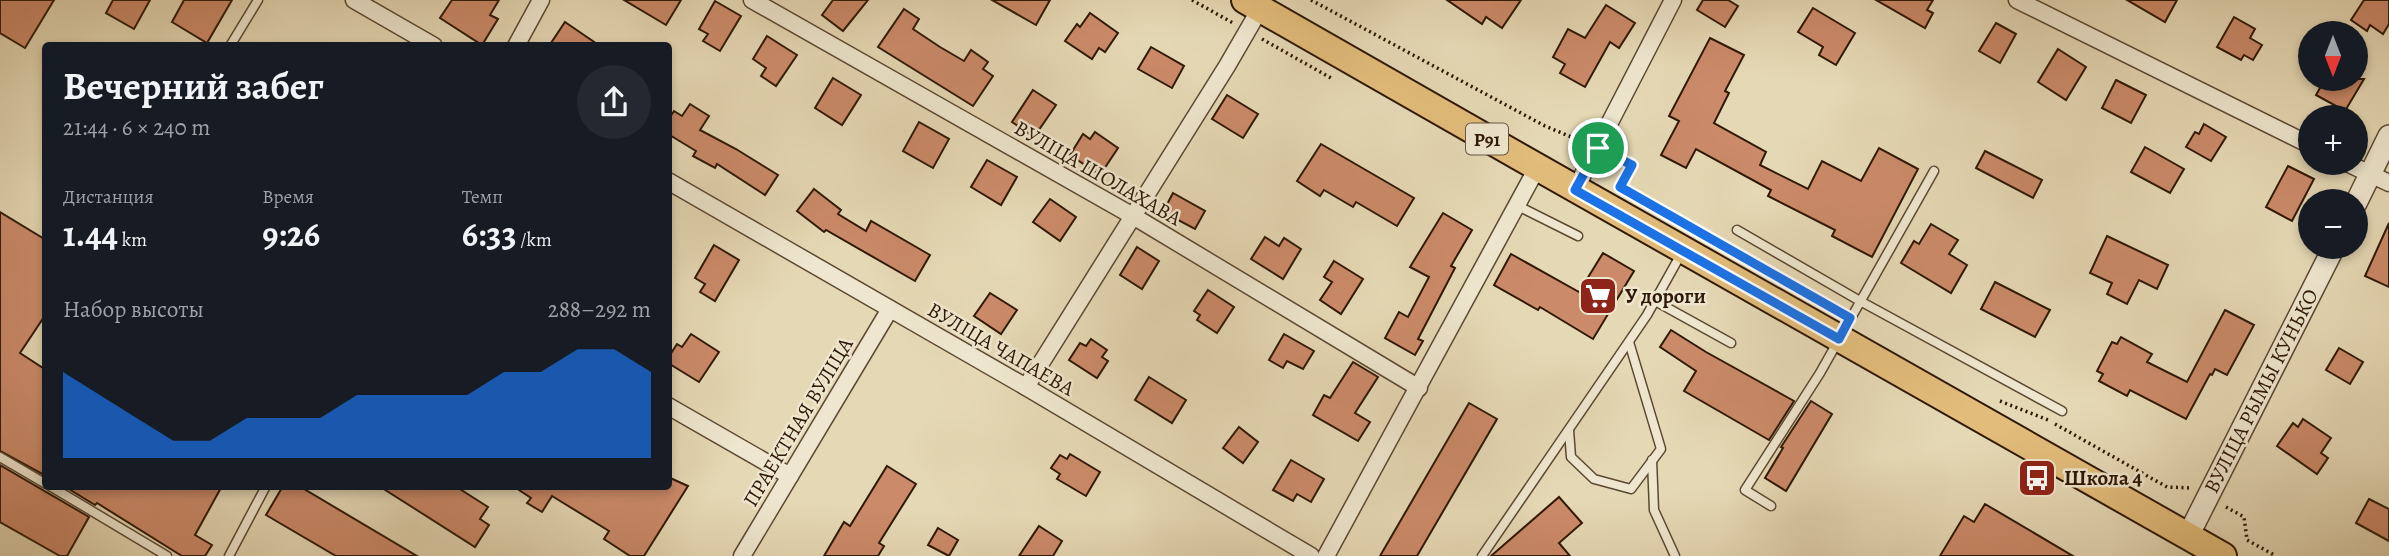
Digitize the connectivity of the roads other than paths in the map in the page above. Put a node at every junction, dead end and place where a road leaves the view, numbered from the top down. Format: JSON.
{"nodes":[{"id":1,"x":258,"y":0,"type":"edge"},
{"id":2,"x":354,"y":0,"type":"edge"},
{"id":3,"x":541,"y":0,"type":"edge"},
{"id":4,"x":752,"y":0,"type":"edge"},
{"id":5,"x":1673,"y":0,"type":"edge"},
{"id":6,"x":2017,"y":0,"type":"edge"},
{"id":7,"x":1253,"y":4,"type":"edge"},
{"id":8,"x":232,"y":42,"type":"edge"},
{"id":9,"x":427,"y":42,"type":"edge"},
{"id":10,"x":518,"y":42,"type":"edge"},
{"id":11,"x":2389,"y":136,"type":"edge"},
{"id":12,"x":2298,"y":139,"type":"edge"},
{"id":13,"x":1536,"y":168,"type":"junction"},
{"id":14,"x":1934,"y":171,"type":"dead end"},
{"id":15,"x":2380,"y":178,"type":"edge"},
{"id":16,"x":672,"y":183,"type":"edge"},
{"id":17,"x":1575,"y":190,"type":"junction"},
{"id":18,"x":1516,"y":205,"type":"junction"},
{"id":19,"x":1133,"y":216,"type":"junction"},
{"id":20,"x":1737,"y":230,"type":"dead end"},
{"id":21,"x":1578,"y":236,"type":"dead end"},
{"id":22,"x":1683,"y":251,"type":"junction"},
{"id":23,"x":2328,"y":259,"type":"edge"},
{"id":24,"x":1655,"y":301,"type":"junction"},
{"id":25,"x":1860,"y":301,"type":"junction"},
{"id":26,"x":890,"y":309,"type":"junction"},
{"id":27,"x":1839,"y":339,"type":"junction"},
{"id":28,"x":1629,"y":342,"type":"junction"},
{"id":29,"x":1731,"y":343,"type":"dead end"},
{"id":30,"x":1026,"y":387,"type":"junction"},
{"id":31,"x":1419,"y":388,"type":"junction"},
{"id":32,"x":672,"y":408,"type":"edge"},
{"id":33,"x":2062,"y":411,"type":"dead end"},
{"id":34,"x":1569,"y":429,"type":"junction"},
{"id":35,"x":0,"y":457,"type":"edge"},
{"id":36,"x":1653,"y":460,"type":"junction"},
{"id":37,"x":790,"y":476,"type":"junction"},
{"id":38,"x":42,"y":482,"type":"edge"},
{"id":39,"x":57,"y":490,"type":"edge"},
{"id":40,"x":264,"y":490,"type":"edge"},
{"id":41,"x":1771,"y":506,"type":"dead end"},
{"id":42,"x":2188,"y":536,"type":"junction"},
{"id":43,"x":167,"y":556,"type":"edge"},
{"id":44,"x":229,"y":556,"type":"edge"},
{"id":45,"x":742,"y":556,"type":"edge"},
{"id":46,"x":1311,"y":556,"type":"edge"},
{"id":47,"x":1326,"y":556,"type":"edge"},
{"id":48,"x":1482,"y":556,"type":"edge"},
{"id":49,"x":1675,"y":556,"type":"edge"},
{"id":50,"x":2223,"y":556,"type":"edge"}],
"edges":[{"from":1,"to":8,"type":"lane"},
{"from":2,"to":9,"type":"street"},
{"from":3,"to":10,"type":"street"},
{"from":4,"to":19,"type":"street","name":"ВУЛІЦА ШОЛАХАВА"},
{"from":5,"to":17,"type":"street"},
{"from":6,"to":12,"type":"street"},
{"from":7,"to":13,"type":"main road","number":"Р91"},
{"from":7,"to":19,"type":"street"},
{"from":11,"to":15,"type":"street"},
{"from":13,"to":17,"type":"main road","number":"Р91"},
{"from":13,"to":18,"type":"street"},
{"from":14,"to":25,"type":"lane"},
{"from":16,"to":26,"type":"street","name":"ВУЛІЦА ЧАПАЕВА"},
{"from":17,"to":22,"type":"main road","number":"Р91"},
{"from":18,"to":21,"type":"lane"},
{"from":18,"to":31,"type":"street"},
{"from":19,"to":30,"type":"street"},
{"from":19,"to":31,"type":"street","name":"ВУЛІЦА ШОЛАХАВА"},
{"from":20,"to":25,"type":"lane"},
{"from":22,"to":24,"type":"lane"},
{"from":22,"to":27,"type":"main road","number":"Р91"},
{"from":23,"to":42,"type":"street","name":"ВУЛІЦА РЫМЫ КУНЬКО"},
{"from":24,"to":28,"type":"lane"},
{"from":24,"to":29,"type":"lane"},
{"from":25,"to":27,"type":"lane"},
{"from":25,"to":33,"type":"lane"},
{"from":26,"to":30,"type":"street","name":"ВУЛІЦА ЧАПАЕВА"},
{"from":26,"to":37,"type":"street","name":"ПРАЕКТНАЯ ВУЛІЦА"},
{"from":27,"to":41,"type":"lane"},
{"from":27,"to":42,"type":"main road","number":"Р91"},
{"from":28,"to":34,"type":"lane"},
{"from":28,"to":36,"type":"lane"},
{"from":30,"to":46,"type":"street","name":"ВУЛІЦА ЧАПАЕВА"},
{"from":31,"to":47,"type":"street"},
{"from":32,"to":37,"type":"street"},
{"from":34,"to":36,"type":"lane"},
{"from":34,"to":48,"type":"lane"},
{"from":35,"to":38,"type":"lane"},
{"from":36,"to":49,"type":"lane"},
{"from":37,"to":45,"type":"street","name":"ПРАЕКТНАЯ ВУЛІЦА"},
{"from":39,"to":43,"type":"lane"},
{"from":40,"to":44,"type":"lane"},
{"from":42,"to":50,"type":"main road","number":"Р91"}]}
